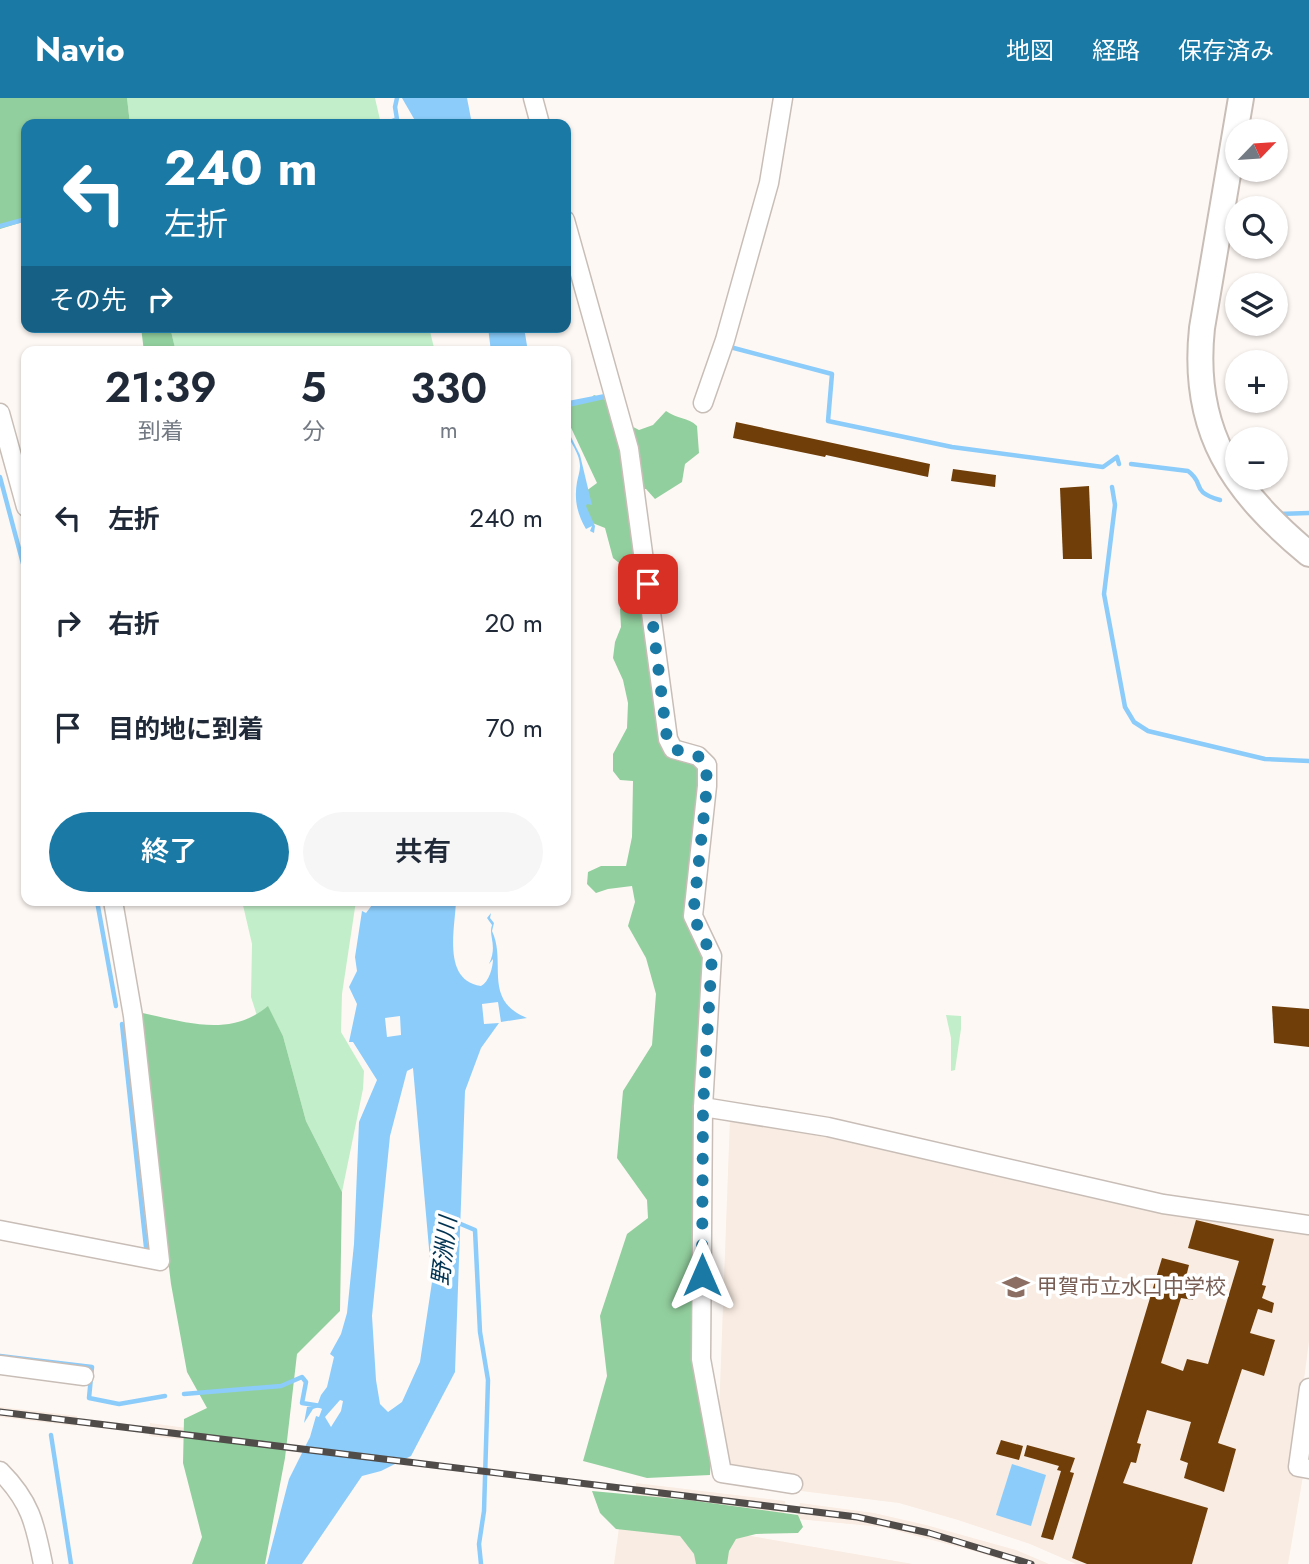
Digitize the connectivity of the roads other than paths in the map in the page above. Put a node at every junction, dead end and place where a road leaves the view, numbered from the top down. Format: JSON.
{"nodes":[{"id":1,"x":533,"y":98,"type":"edge"},
{"id":2,"x":783,"y":98,"type":"edge"},
{"id":3,"x":1241,"y":98,"type":"edge"},
{"id":4,"x":539,"y":119,"type":"edge"},
{"id":5,"x":571,"y":241,"type":"edge"},
{"id":6,"x":703,"y":403,"type":"dead end"},
{"id":7,"x":0,"y":413,"type":"edge"},
{"id":8,"x":21,"y":489,"type":"edge"},
{"id":9,"x":1309,"y":554,"type":"edge"},
{"id":10,"x":114,"y":906,"type":"edge"},
{"id":11,"x":703,"y":1107,"type":"junction"},
{"id":12,"x":1309,"y":1225,"type":"edge"},
{"id":13,"x":0,"y":1230,"type":"edge"},
{"id":14,"x":0,"y":1365,"type":"edge"},
{"id":15,"x":84,"y":1376,"type":"dead end"},
{"id":16,"x":1309,"y":1388,"type":"edge"},
{"id":17,"x":1309,"y":1469,"type":"edge"},
{"id":18,"x":0,"y":1471,"type":"edge"},
{"id":19,"x":793,"y":1483,"type":"dead end"},
{"id":20,"x":43,"y":1564,"type":"edge"}],
"edges":[{"from":1,"to":4,"type":"street"},
{"from":2,"to":6,"type":"street"},
{"from":3,"to":9,"type":"main road"},
{"from":5,"to":11,"type":"street"},
{"from":7,"to":8,"type":"street"},
{"from":10,"to":13,"type":"street"},
{"from":11,"to":12,"type":"street"},
{"from":11,"to":19,"type":"street"},
{"from":14,"to":15,"type":"street"},
{"from":16,"to":17,"type":"street"},
{"from":18,"to":20,"type":"street"}]}
